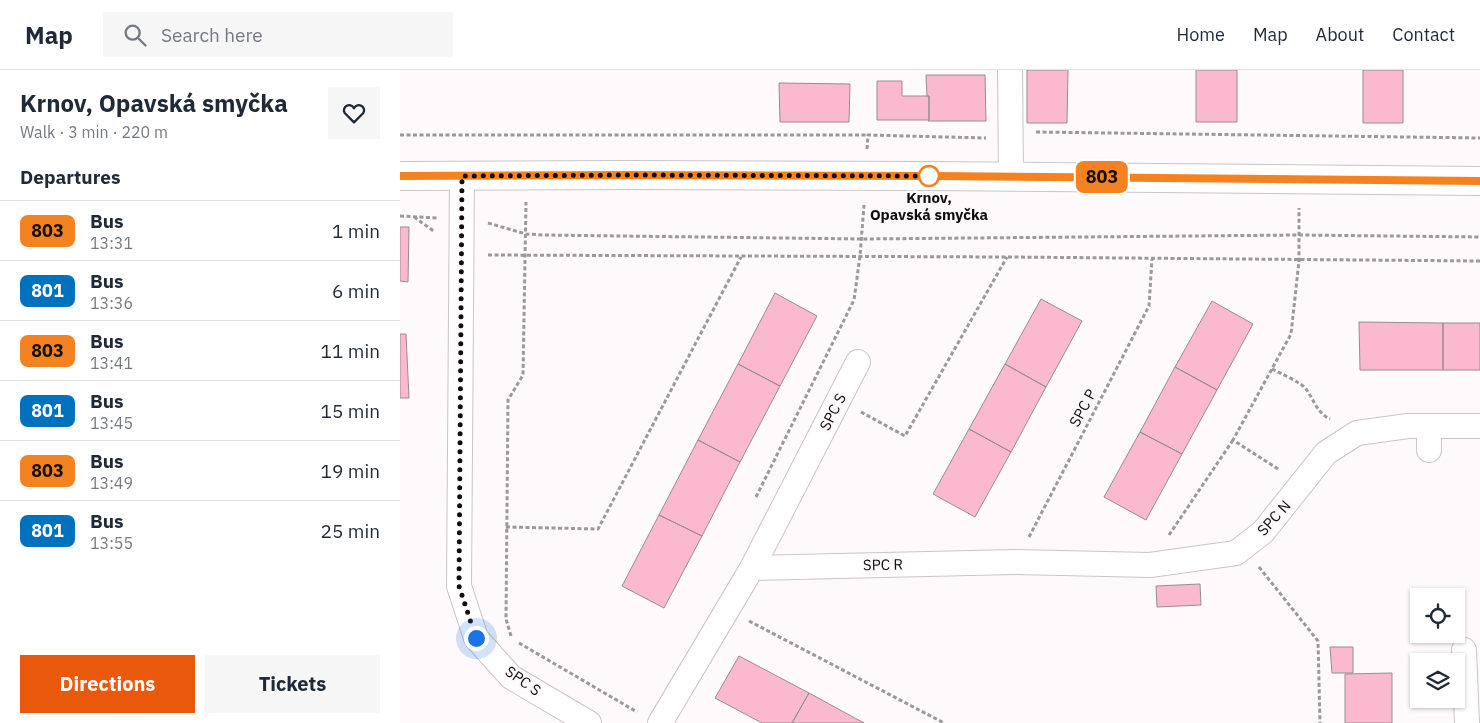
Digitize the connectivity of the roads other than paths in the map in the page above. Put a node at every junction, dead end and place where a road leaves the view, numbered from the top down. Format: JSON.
{"nodes":[{"id":1,"x":1010,"y":70,"type":"edge"},
{"id":2,"x":400,"y":176,"type":"edge"},
{"id":3,"x":462,"y":176,"type":"junction"},
{"id":4,"x":1011,"y":176,"type":"junction"},
{"id":5,"x":1480,"y":181,"type":"edge"},
{"id":6,"x":858,"y":362,"type":"dead end"},
{"id":7,"x":1429,"y":426,"type":"junction"},
{"id":8,"x":1480,"y":426,"type":"edge"},
{"id":9,"x":1429,"y":450,"type":"dead end"},
{"id":10,"x":1015,"y":562,"type":"joint"},
{"id":11,"x":752,"y":568,"type":"junction"},
{"id":12,"x":1464,"y":650,"type":"dead end"},
{"id":13,"x":650,"y":718,"type":"edge"},
{"id":14,"x":589,"y":723,"type":"edge"},
{"id":15,"x":1467,"y":723,"type":"edge"}],
"edges":[{"from":1,"to":4,"type":"street"},
{"from":2,"to":3,"type":"main road"},
{"from":3,"to":4,"type":"main road"},
{"from":3,"to":14,"type":"street","name":"SPC S"},
{"from":4,"to":5,"type":"main road"},
{"from":6,"to":11,"type":"street","name":"SPC S"},
{"from":7,"to":8,"type":"street","name":"SPC N"},
{"from":7,"to":9,"type":"street"},
{"from":7,"to":10,"type":"street","name":"SPC N"},
{"from":10,"to":11,"type":"street","name":"SPC R"},
{"from":11,"to":13,"type":"street","name":"SPC S"},
{"from":12,"to":15,"type":"street"}]}
